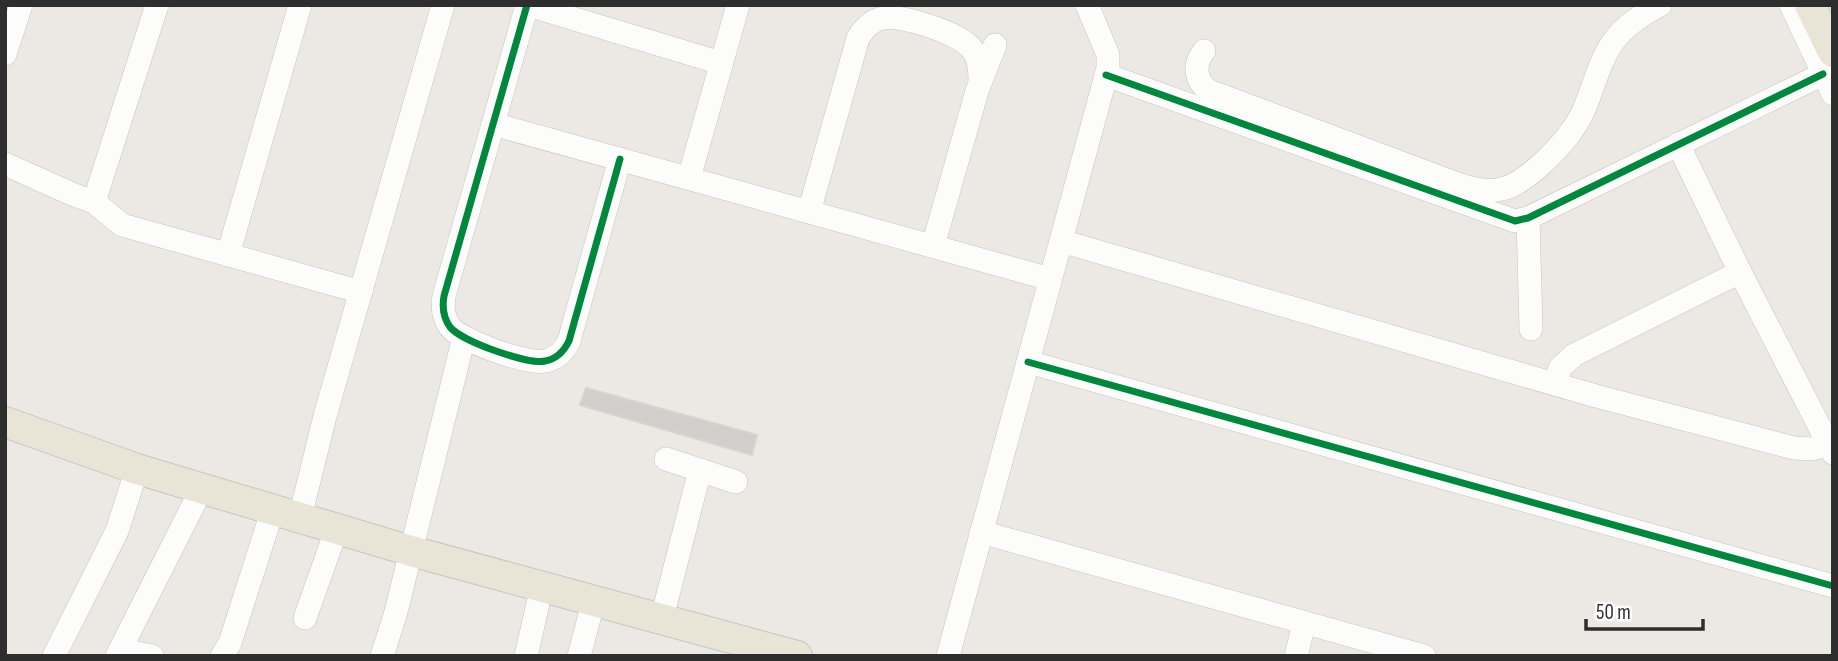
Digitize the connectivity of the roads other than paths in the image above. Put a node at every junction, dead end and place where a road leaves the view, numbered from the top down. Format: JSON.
{"nodes":[{"id":1,"x":21,"y":5,"type":"edge"},
{"id":2,"x":158,"y":5,"type":"edge"},
{"id":3,"x":300,"y":5,"type":"edge"},
{"id":4,"x":443,"y":5,"type":"edge"},
{"id":5,"x":527,"y":5,"type":"edge"},
{"id":6,"x":737,"y":5,"type":"edge"},
{"id":7,"x":1087,"y":5,"type":"edge"},
{"id":8,"x":1660,"y":5,"type":"edge"},
{"id":9,"x":1790,"y":5,"type":"edge"},
{"id":10,"x":1810,"y":5,"type":"edge"},
{"id":11,"x":995,"y":45,"type":"dead end"},
{"id":12,"x":1204,"y":51,"type":"dead end"},
{"id":13,"x":5,"y":54,"type":"edge"},
{"id":14,"x":721,"y":63,"type":"junction"},
{"id":15,"x":1830,"y":73,"type":"edge"},
{"id":16,"x":1107,"y":75,"type":"junction"},
{"id":17,"x":980,"y":79,"type":"junction"},
{"id":18,"x":493,"y":124,"type":"junction"},
{"id":19,"x":1678,"y":144,"type":"junction"},
{"id":20,"x":620,"y":159,"type":"junction"},
{"id":21,"x":5,"y":164,"type":"edge"},
{"id":22,"x":689,"y":178,"type":"junction"},
{"id":23,"x":94,"y":202,"type":"junction"},
{"id":24,"x":809,"y":212,"type":"junction"},
{"id":25,"x":1528,"y":218,"type":"junction"},
{"id":26,"x":1061,"y":241,"type":"junction"},
{"id":27,"x":933,"y":246,"type":"junction"},
{"id":28,"x":228,"y":255,"type":"junction"},
{"id":29,"x":1740,"y":272,"type":"junction"},
{"id":30,"x":1050,"y":279,"type":"junction"},
{"id":31,"x":360,"y":292,"type":"junction"},
{"id":32,"x":1531,"y":329,"type":"dead end"},
{"id":33,"x":464,"y":337,"type":"junction"},
{"id":34,"x":1028,"y":362,"type":"junction"},
{"id":35,"x":1555,"y":384,"type":"junction"},
{"id":36,"x":5,"y":422,"type":"edge"},
{"id":37,"x":1831,"y":448,"type":"edge"},
{"id":38,"x":666,"y":459,"type":"dead end"},
{"id":39,"x":137,"y":469,"type":"junction"},
{"id":40,"x":700,"y":470,"type":"junction"},
{"id":41,"x":736,"y":482,"type":"dead end"},
{"id":42,"x":202,"y":488,"type":"junction"},
{"id":43,"x":287,"y":513,"type":"junction"},
{"id":44,"x":337,"y":528,"type":"junction"},
{"id":45,"x":981,"y":532,"type":"junction"},
{"id":46,"x":411,"y":551,"type":"junction"},
{"id":47,"x":542,"y":586,"type":"junction"},
{"id":48,"x":1833,"y":586,"type":"edge"},
{"id":49,"x":594,"y":600,"type":"junction"},
{"id":50,"x":305,"y":618,"type":"dead end"},
{"id":51,"x":662,"y":618,"type":"junction"},
{"id":52,"x":1304,"y":624,"type":"junction"},
{"id":53,"x":746,"y":649,"type":"edge"},
{"id":54,"x":118,"y":653,"type":"edge"},
{"id":55,"x":54,"y":656,"type":"edge"},
{"id":56,"x":152,"y":656,"type":"edge"},
{"id":57,"x":222,"y":656,"type":"edge"},
{"id":58,"x":382,"y":656,"type":"edge"},
{"id":59,"x":526,"y":656,"type":"edge"},
{"id":60,"x":579,"y":656,"type":"edge"},
{"id":61,"x":797,"y":656,"type":"edge"},
{"id":62,"x":948,"y":656,"type":"edge"},
{"id":63,"x":1296,"y":656,"type":"edge"},
{"id":64,"x":1424,"y":656,"type":"edge"}],
"edges":[{"from":1,"to":13,"type":"street"},
{"from":2,"to":23,"type":"street"},
{"from":3,"to":28,"type":"street"},
{"from":4,"to":31,"type":"street"},
{"from":5,"to":14,"type":"street"},
{"from":5,"to":18,"type":"street"},
{"from":6,"to":14,"type":"street"},
{"from":7,"to":16,"type":"street"},
{"from":8,"to":12,"type":"street"},
{"from":9,"to":15,"type":"street"},
{"from":10,"to":15,"type":"main road"},
{"from":11,"to":17,"type":"street"},
{"from":14,"to":22,"type":"street"},
{"from":15,"to":19,"type":"street"},
{"from":16,"to":25,"type":"street"},
{"from":16,"to":26,"type":"street"},
{"from":17,"to":24,"type":"street"},
{"from":17,"to":27,"type":"street"},
{"from":18,"to":20,"type":"street"},
{"from":18,"to":33,"type":"street"},
{"from":19,"to":25,"type":"street"},
{"from":19,"to":29,"type":"street"},
{"from":20,"to":22,"type":"street"},
{"from":20,"to":33,"type":"street"},
{"from":21,"to":23,"type":"street"},
{"from":22,"to":24,"type":"street"},
{"from":23,"to":28,"type":"street"},
{"from":24,"to":27,"type":"street"},
{"from":25,"to":32,"type":"street"},
{"from":26,"to":30,"type":"street"},
{"from":26,"to":35,"type":"street"},
{"from":27,"to":30,"type":"street"},
{"from":28,"to":31,"type":"street"},
{"from":29,"to":35,"type":"street"},
{"from":29,"to":37,"type":"street"},
{"from":30,"to":34,"type":"street"},
{"from":31,"to":43,"type":"street"},
{"from":33,"to":46,"type":"street"},
{"from":34,"to":45,"type":"street"},
{"from":34,"to":48,"type":"street"},
{"from":35,"to":37,"type":"street"},
{"from":36,"to":39,"type":"main road"},
{"from":38,"to":40,"type":"street"},
{"from":39,"to":42,"type":"main road"},
{"from":39,"to":55,"type":"street"},
{"from":40,"to":41,"type":"street"},
{"from":40,"to":51,"type":"street"},
{"from":42,"to":43,"type":"main road"},
{"from":42,"to":54,"type":"street"},
{"from":43,"to":44,"type":"main road"},
{"from":43,"to":57,"type":"street"},
{"from":44,"to":46,"type":"main road"},
{"from":44,"to":50,"type":"street"},
{"from":45,"to":52,"type":"street"},
{"from":45,"to":62,"type":"street"},
{"from":46,"to":47,"type":"main road"},
{"from":46,"to":58,"type":"street"},
{"from":47,"to":49,"type":"main road"},
{"from":47,"to":59,"type":"street"},
{"from":49,"to":51,"type":"main road"},
{"from":49,"to":60,"type":"street"},
{"from":51,"to":53,"type":"main road"},
{"from":52,"to":63,"type":"street"},
{"from":52,"to":64,"type":"street"},
{"from":53,"to":61,"type":"main road"},
{"from":54,"to":56,"type":"street"}]}
